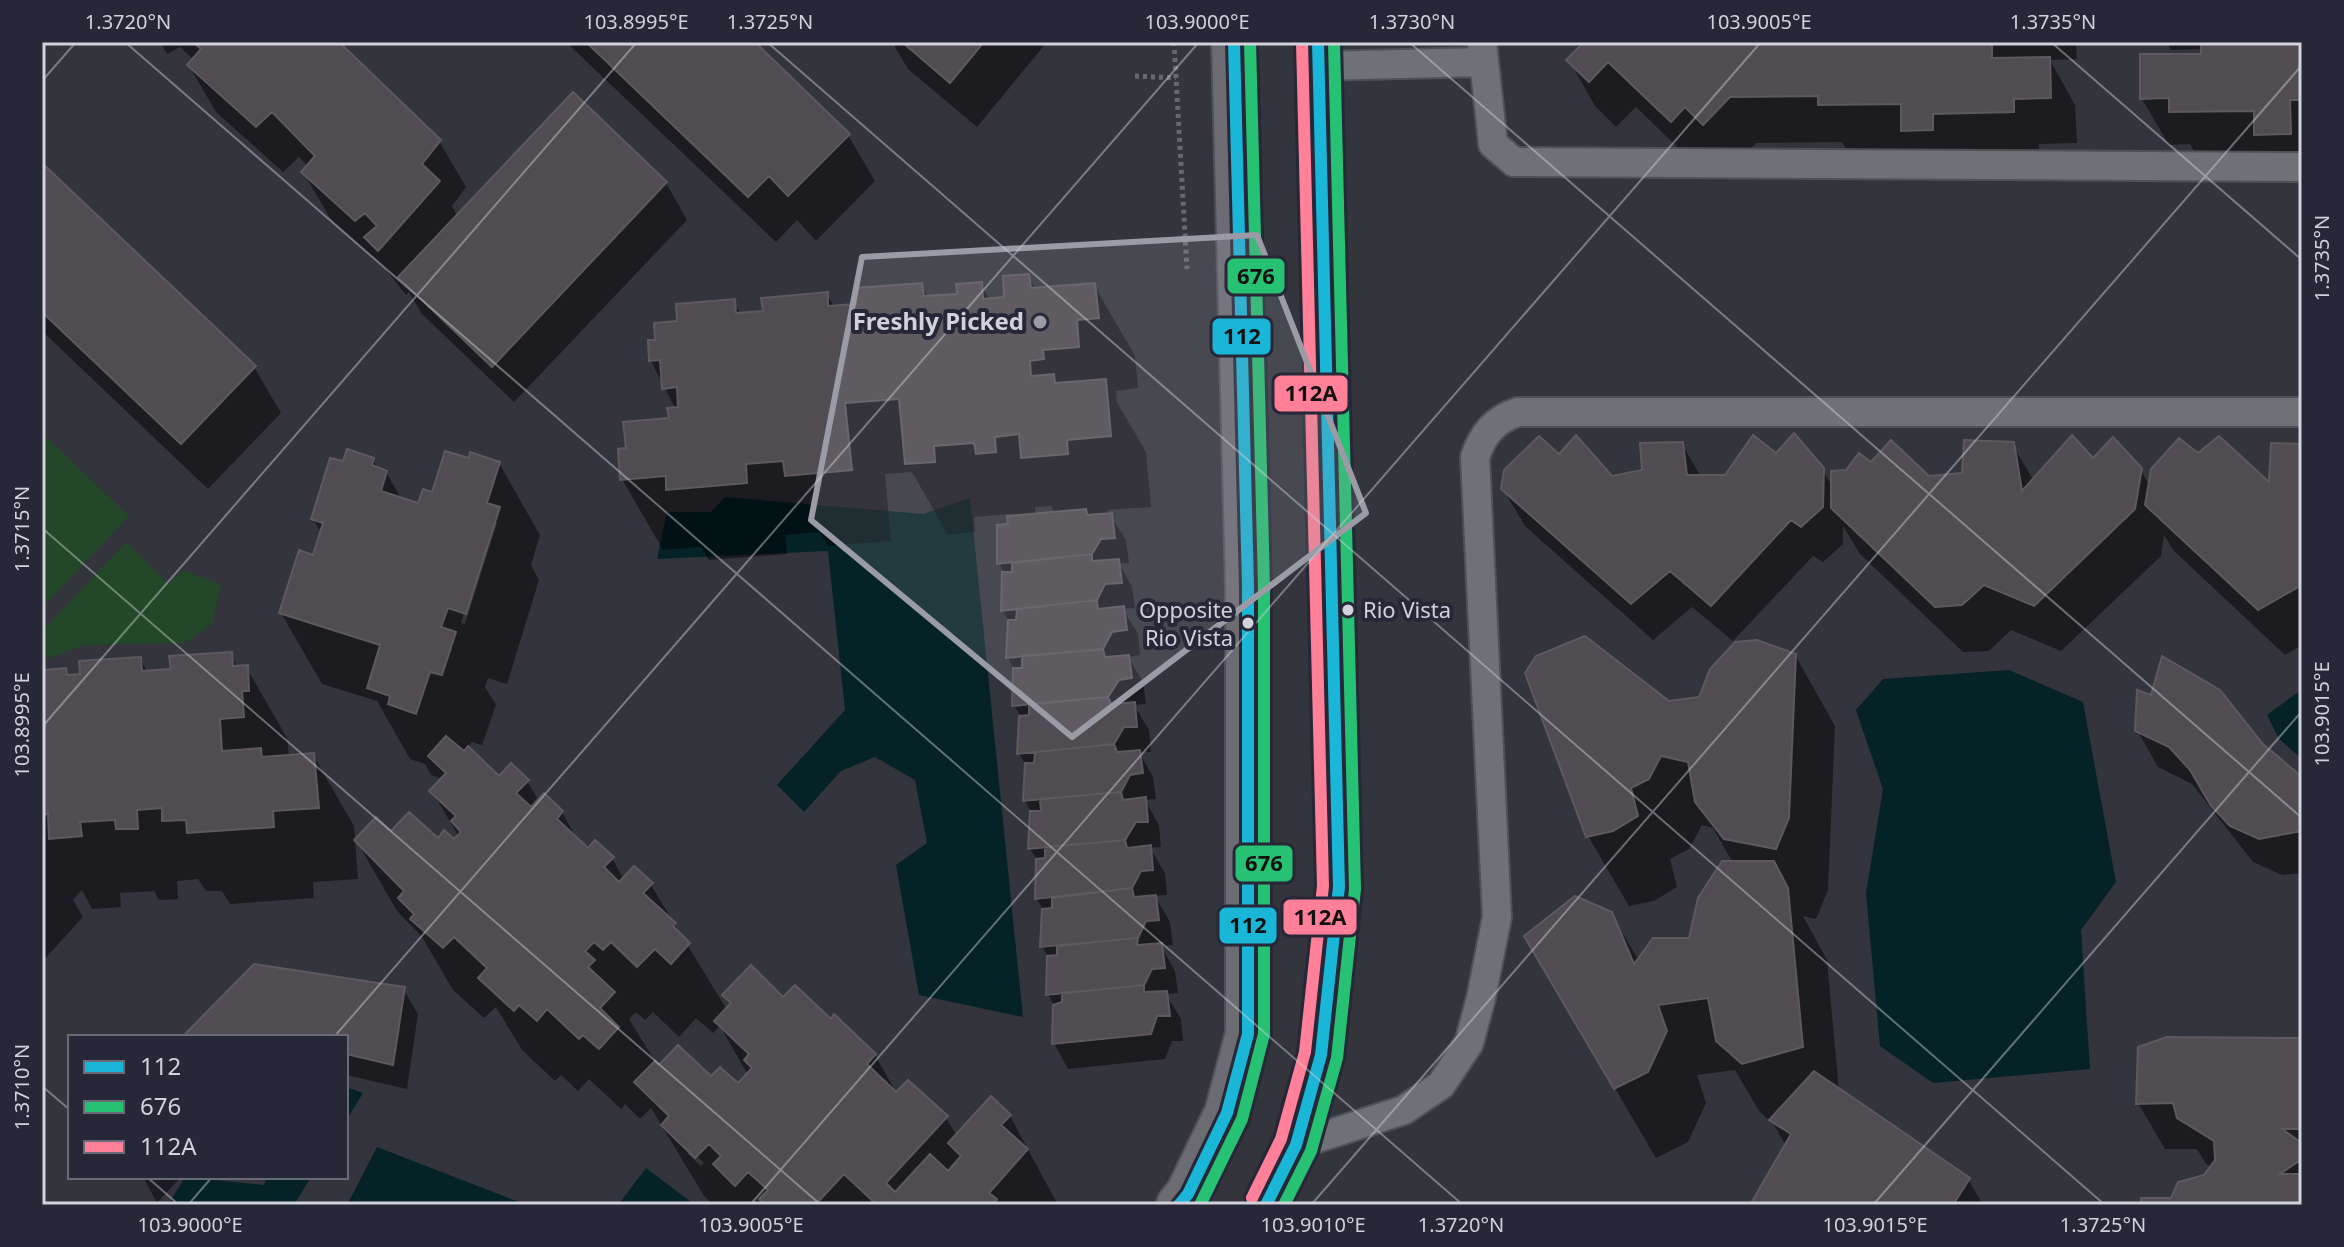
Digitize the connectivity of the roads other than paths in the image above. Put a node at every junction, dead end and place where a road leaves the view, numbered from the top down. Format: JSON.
{"nodes":[{"id":1,"x":1234,"y":42,"type":"edge"},
{"id":2,"x":1483,"y":52,"type":"edge"},
{"id":3,"x":1318,"y":54,"type":"edge"},
{"id":4,"x":2302,"y":167,"type":"edge"},
{"id":5,"x":2302,"y":412,"type":"edge"},
{"id":6,"x":1296,"y":1145,"type":"junction"},
{"id":7,"x":1179,"y":1205,"type":"edge"},
{"id":8,"x":1266,"y":1205,"type":"edge"}],
"edges":[{"from":1,"to":7,"type":"main road"},
{"from":2,"to":3,"type":"lane"},
{"from":2,"to":4,"type":"lane"},
{"from":3,"to":6,"type":"main road"},
{"from":5,"to":6,"type":"lane"},
{"from":6,"to":8,"type":"main road"}]}
